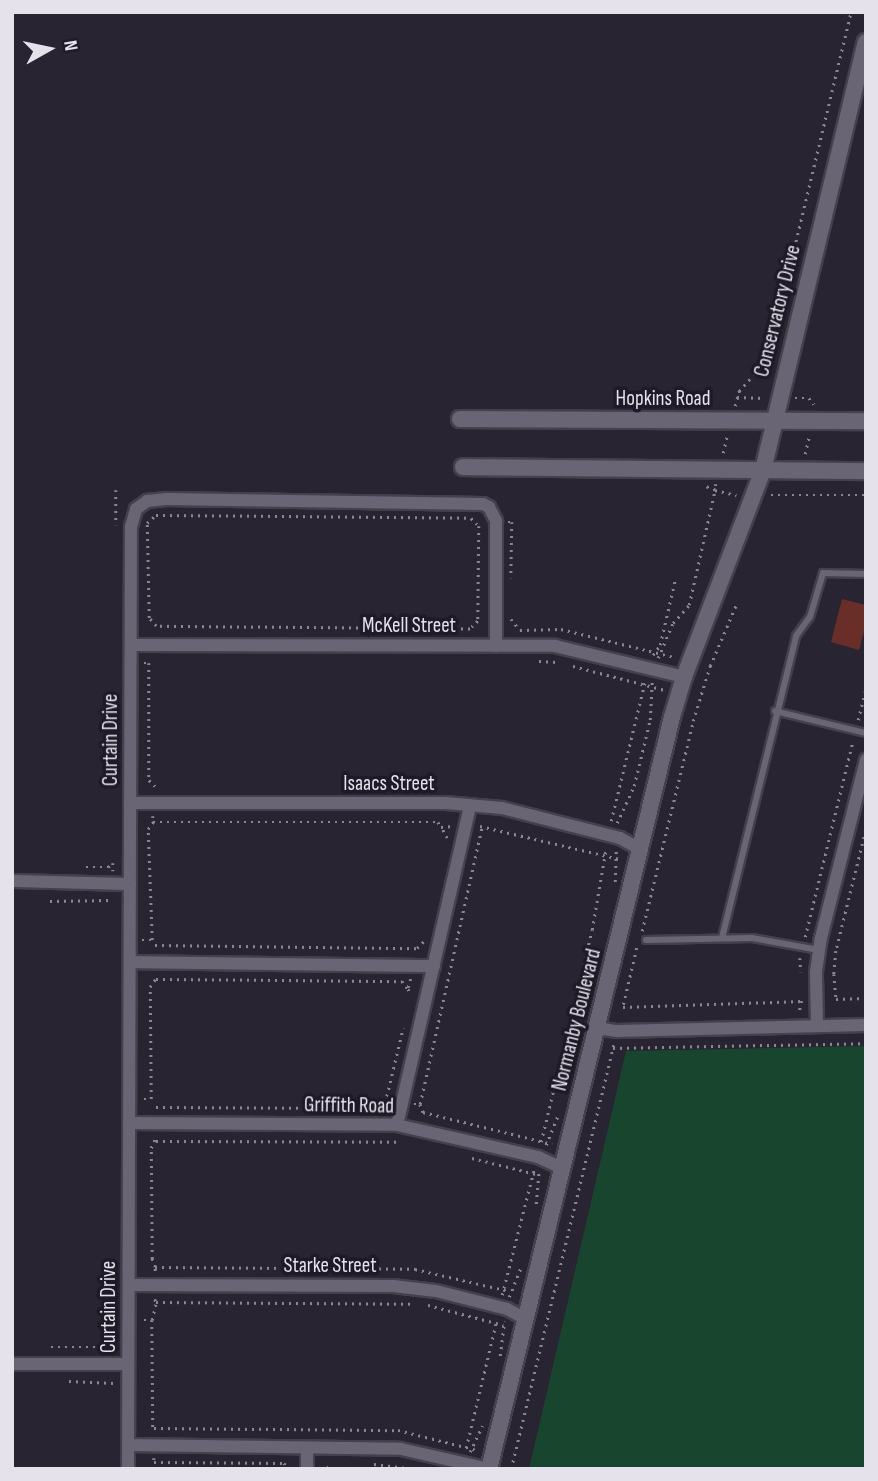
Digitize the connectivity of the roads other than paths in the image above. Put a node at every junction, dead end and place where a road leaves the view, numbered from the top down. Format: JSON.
{"nodes":[{"id":1,"x":866,"y":42,"type":"edge"},
{"id":2,"x":460,"y":419,"type":"dead end"},
{"id":3,"x":774,"y":421,"type":"junction"},
{"id":4,"x":866,"y":421,"type":"edge"},
{"id":5,"x":463,"y":467,"type":"dead end"},
{"id":6,"x":763,"y":470,"type":"junction"},
{"id":7,"x":866,"y":471,"type":"edge"},
{"id":8,"x":866,"y":574,"type":"edge"},
{"id":9,"x":721,"y":587,"type":"joint"},
{"id":10,"x":131,"y":645,"type":"junction"},
{"id":11,"x":496,"y":646,"type":"junction"},
{"id":12,"x":684,"y":677,"type":"junction"},
{"id":13,"x":775,"y":711,"type":"junction"},
{"id":14,"x":866,"y":733,"type":"edge"},
{"id":15,"x":866,"y":760,"type":"edge"},
{"id":16,"x":130,"y":803,"type":"junction"},
{"id":17,"x":470,"y":806,"type":"junction"},
{"id":18,"x":640,"y":849,"type":"junction"},
{"id":19,"x":12,"y":881,"type":"edge"},
{"id":20,"x":130,"y":884,"type":"junction"},
{"id":21,"x":722,"y":938,"type":"junction"},
{"id":22,"x":646,"y":940,"type":"dead end"},
{"id":23,"x":819,"y":950,"type":"junction"},
{"id":24,"x":130,"y":962,"type":"junction"},
{"id":25,"x":434,"y":966,"type":"junction"},
{"id":26,"x":866,"y":1025,"type":"edge"},
{"id":27,"x":817,"y":1026,"type":"junction"},
{"id":28,"x":597,"y":1028,"type":"junction"},
{"id":29,"x":129,"y":1123,"type":"junction"},
{"id":30,"x":397,"y":1125,"type":"junction"},
{"id":31,"x":562,"y":1168,"type":"junction"},
{"id":32,"x":128,"y":1285,"type":"junction"},
{"id":33,"x":526,"y":1319,"type":"junction"},
{"id":34,"x":12,"y":1364,"type":"edge"},
{"id":35,"x":128,"y":1364,"type":"junction"},
{"id":36,"x":128,"y":1446,"type":"junction"},
{"id":37,"x":307,"y":1448,"type":"junction"},
{"id":38,"x":128,"y":1469,"type":"edge"},
{"id":39,"x":307,"y":1469,"type":"edge"},
{"id":40,"x":489,"y":1469,"type":"edge"}],
"edges":[{"from":1,"to":3,"type":"street","name":"Conservatory Drive"},
{"from":2,"to":3,"type":"street","name":"Hopkins Road"},
{"from":3,"to":4,"type":"street","name":"Hopkins Road"},
{"from":3,"to":6,"type":"street","name":"Conservatory Drive"},
{"from":5,"to":6,"type":"street"},
{"from":6,"to":7,"type":"street"},
{"from":6,"to":9,"type":"street","name":"Conservatory Drive"},
{"from":8,"to":13,"type":"lane"},
{"from":9,"to":12,"type":"street","name":"Normanby Boulevard"},
{"from":10,"to":11,"type":"street","name":"McKell Street"},
{"from":10,"to":11,"type":"street","name":"Curtain Drive"},
{"from":10,"to":16,"type":"street","name":"Curtain Drive"},
{"from":11,"to":12,"type":"street","name":"McKell Street"},
{"from":12,"to":18,"type":"street","name":"Normanby Boulevard"},
{"from":13,"to":14,"type":"lane"},
{"from":13,"to":21,"type":"lane"},
{"from":15,"to":23,"type":"street"},
{"from":16,"to":17,"type":"street","name":"Isaacs Street"},
{"from":16,"to":20,"type":"street","name":"Curtain Drive"},
{"from":17,"to":18,"type":"street","name":"Isaacs Street"},
{"from":17,"to":25,"type":"street"},
{"from":18,"to":28,"type":"street","name":"Normanby Boulevard"},
{"from":19,"to":20,"type":"street"},
{"from":20,"to":24,"type":"street","name":"Curtain Drive"},
{"from":21,"to":22,"type":"lane"},
{"from":21,"to":23,"type":"lane"},
{"from":23,"to":27,"type":"street"},
{"from":24,"to":25,"type":"street"},
{"from":24,"to":29,"type":"street","name":"Curtain Drive"},
{"from":25,"to":30,"type":"street"},
{"from":26,"to":27,"type":"street"},
{"from":27,"to":28,"type":"street"},
{"from":28,"to":31,"type":"street","name":"Normanby Boulevard"},
{"from":29,"to":30,"type":"street","name":"Griffith Road"},
{"from":29,"to":32,"type":"street","name":"Curtain Drive"},
{"from":30,"to":31,"type":"street","name":"Griffith Road"},
{"from":31,"to":33,"type":"street","name":"Normanby Boulevard"},
{"from":32,"to":33,"type":"street","name":"Starke Street"},
{"from":32,"to":35,"type":"street","name":"Curtain Drive"},
{"from":33,"to":40,"type":"street","name":"Normanby Boulevard"},
{"from":34,"to":35,"type":"street"},
{"from":35,"to":36,"type":"street","name":"Curtain Drive"},
{"from":36,"to":37,"type":"street"},
{"from":36,"to":38,"type":"street","name":"Curtain Drive"},
{"from":37,"to":39,"type":"street"},
{"from":37,"to":40,"type":"street"}]}
